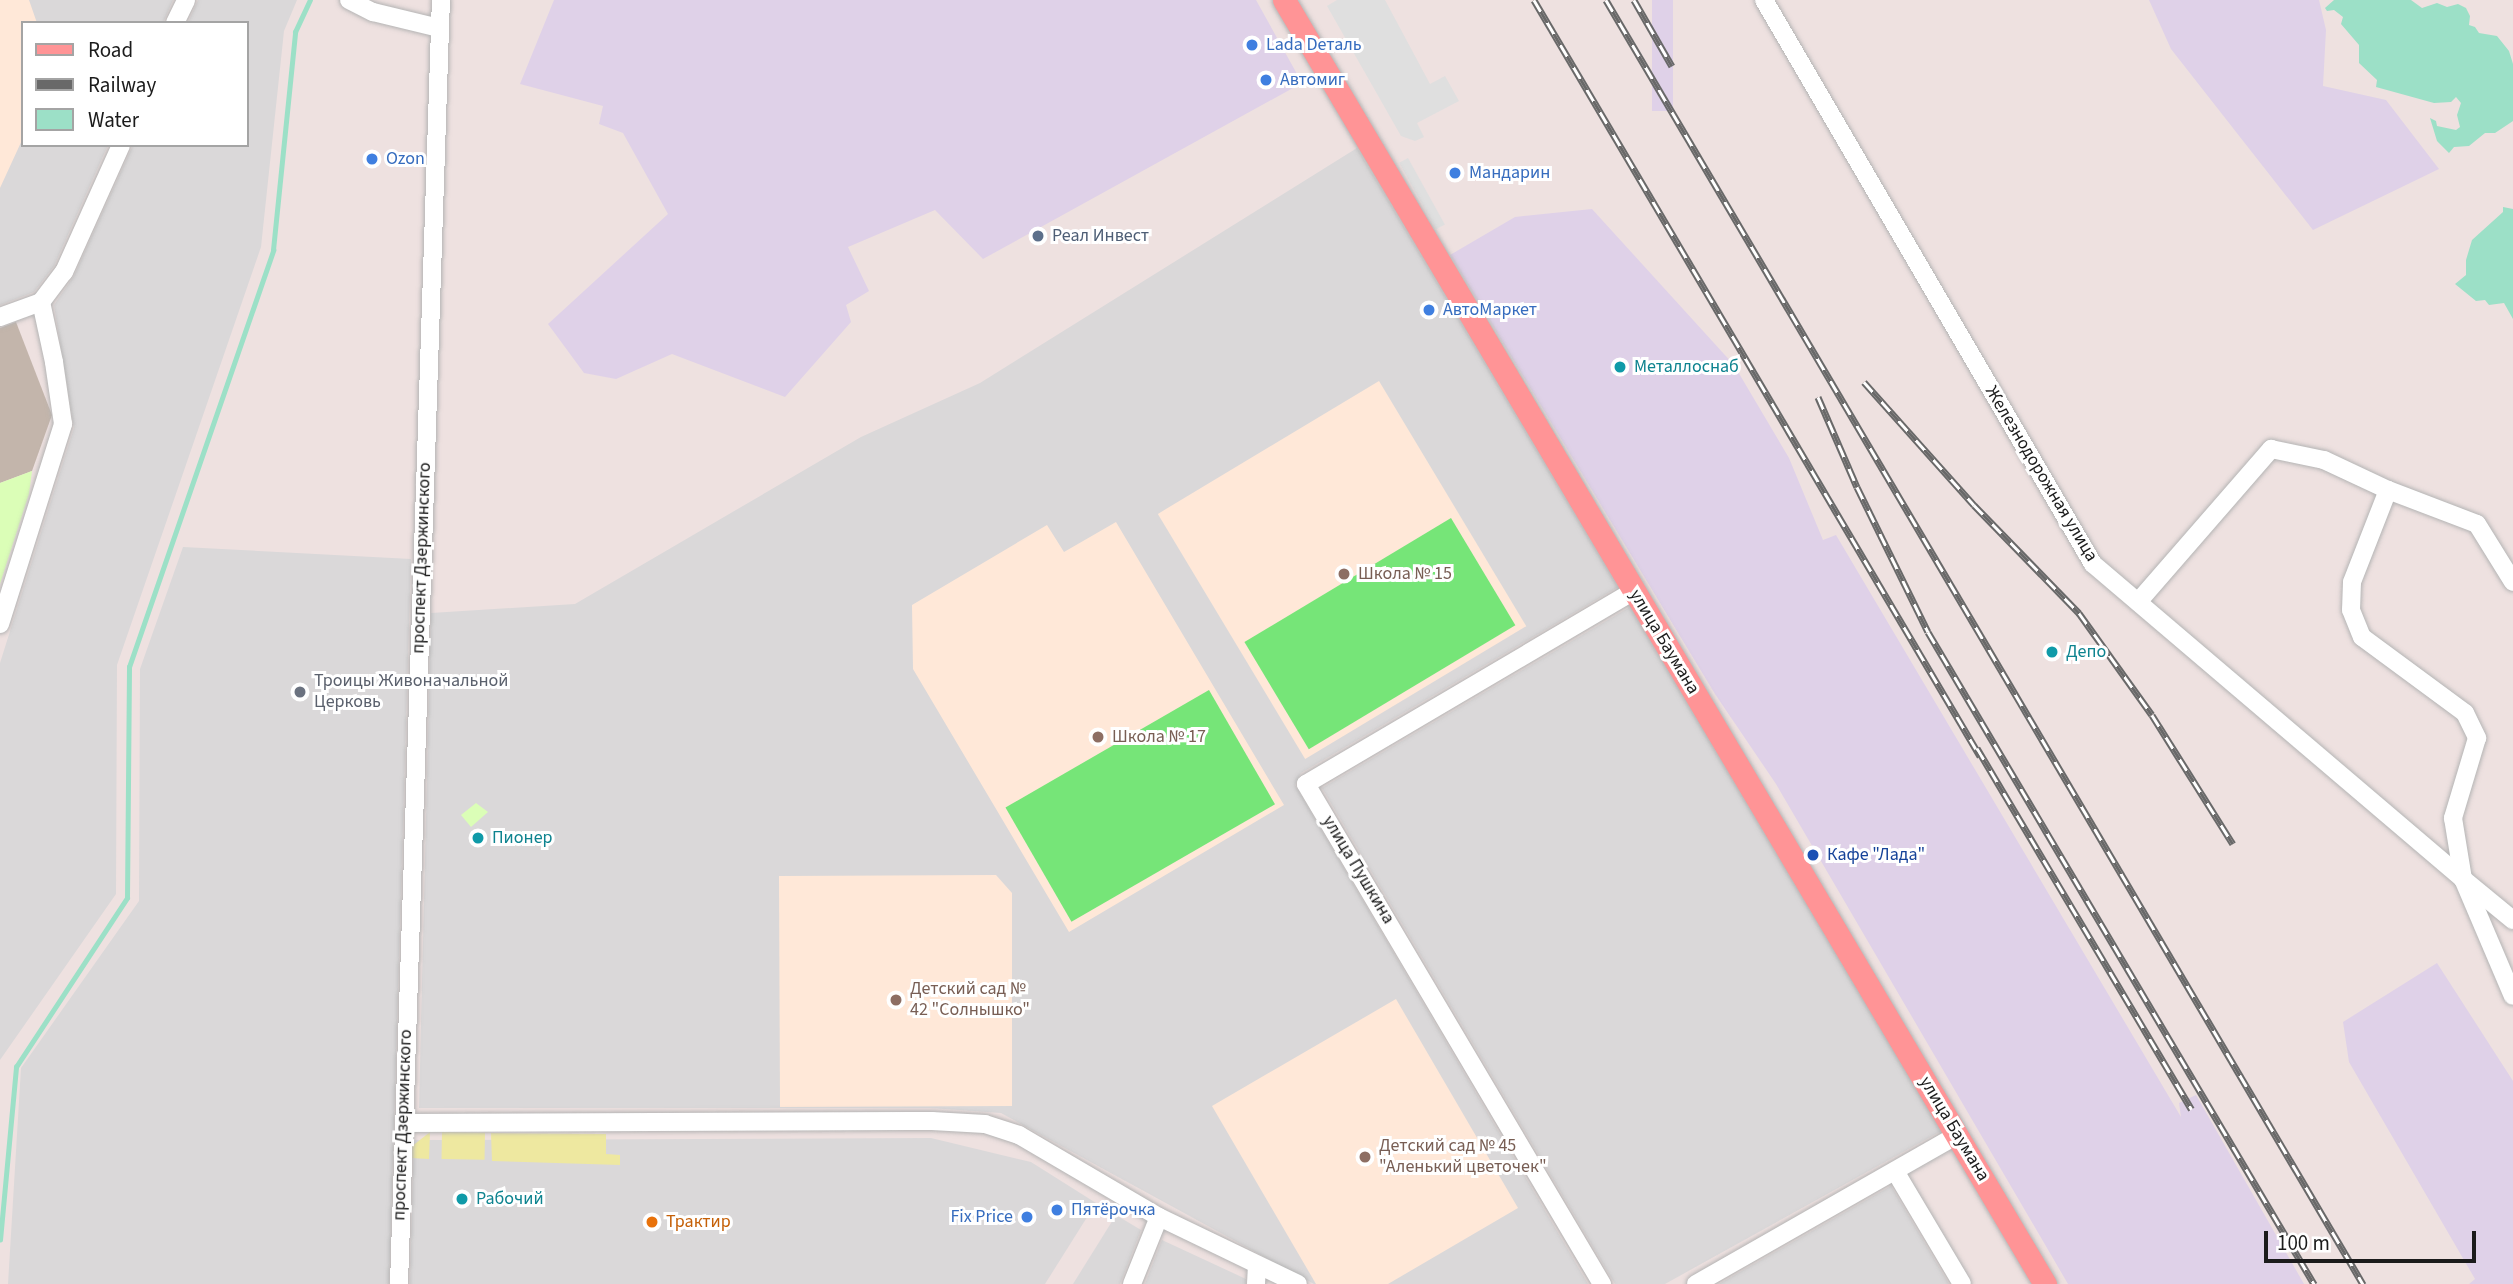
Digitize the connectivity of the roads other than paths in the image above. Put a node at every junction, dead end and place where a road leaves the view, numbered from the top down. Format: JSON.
{"nodes":[{"id":1,"x":186,"y":0,"type":"edge"},
{"id":2,"x":348,"y":0,"type":"edge"},
{"id":3,"x":441,"y":0,"type":"edge"},
{"id":4,"x":1283,"y":0,"type":"edge"},
{"id":5,"x":1764,"y":0,"type":"edge"},
{"id":6,"x":177,"y":21,"type":"edge"},
{"id":7,"x":439,"y":28,"type":"junction"},
{"id":8,"x":120,"y":147,"type":"edge"},
{"id":9,"x":41,"y":302,"type":"junction"},
{"id":10,"x":0,"y":317,"type":"edge"},
{"id":11,"x":2388,"y":490,"type":"junction"},
{"id":12,"x":2513,"y":582,"type":"edge"},
{"id":13,"x":1634,"y":591,"type":"junction"},
{"id":14,"x":2138,"y":602,"type":"junction"},
{"id":15,"x":0,"y":624,"type":"edge"},
{"id":16,"x":2463,"y":880,"type":"junction"},
{"id":17,"x":2513,"y":920,"type":"edge"},
{"id":18,"x":2513,"y":996,"type":"edge"},
{"id":19,"x":404,"y":1123,"type":"junction"},
{"id":20,"x":1957,"y":1135,"type":"junction"},
{"id":21,"x":1895,"y":1171,"type":"junction"},
{"id":22,"x":1159,"y":1217,"type":"junction"},
{"id":23,"x":1257,"y":1265,"type":"junction"},
{"id":24,"x":399,"y":1284,"type":"edge"},
{"id":25,"x":1132,"y":1284,"type":"edge"},
{"id":26,"x":1256,"y":1284,"type":"edge"},
{"id":27,"x":1298,"y":1284,"type":"edge"},
{"id":28,"x":1602,"y":1284,"type":"edge"},
{"id":29,"x":1696,"y":1284,"type":"edge"},
{"id":30,"x":1962,"y":1284,"type":"edge"},
{"id":31,"x":2045,"y":1284,"type":"edge"}],
"edges":[{"from":1,"to":6,"type":"street"},
{"from":2,"to":7,"type":"street"},
{"from":3,"to":7,"type":"street","name":"проспект Дзержинского"},
{"from":4,"to":13,"type":"main road","name":"улица Баумана"},
{"from":5,"to":14,"type":"street","name":"Железнодорожная улица"},
{"from":7,"to":19,"type":"street","name":"проспект Дзержинского"},
{"from":8,"to":9,"type":"street"},
{"from":9,"to":10,"type":"street"},
{"from":9,"to":15,"type":"street"},
{"from":11,"to":12,"type":"street"},
{"from":11,"to":14,"type":"street"},
{"from":11,"to":16,"type":"street"},
{"from":13,"to":20,"type":"main road","name":"улица Баумана"},
{"from":13,"to":28,"type":"street","name":"улица Пушкина"},
{"from":14,"to":16,"type":"street","name":"Железнодорожная улица"},
{"from":16,"to":17,"type":"street"},
{"from":16,"to":18,"type":"street","name":"Железнодорожная улица"},
{"from":19,"to":22,"type":"street"},
{"from":19,"to":24,"type":"street","name":"проспект Дзержинского"},
{"from":20,"to":21,"type":"street"},
{"from":20,"to":31,"type":"main road","name":"улица Баумана"},
{"from":21,"to":29,"type":"street"},
{"from":21,"to":30,"type":"street"},
{"from":22,"to":23,"type":"street"},
{"from":22,"to":25,"type":"street"},
{"from":23,"to":26,"type":"street"},
{"from":23,"to":27,"type":"street"}]}
